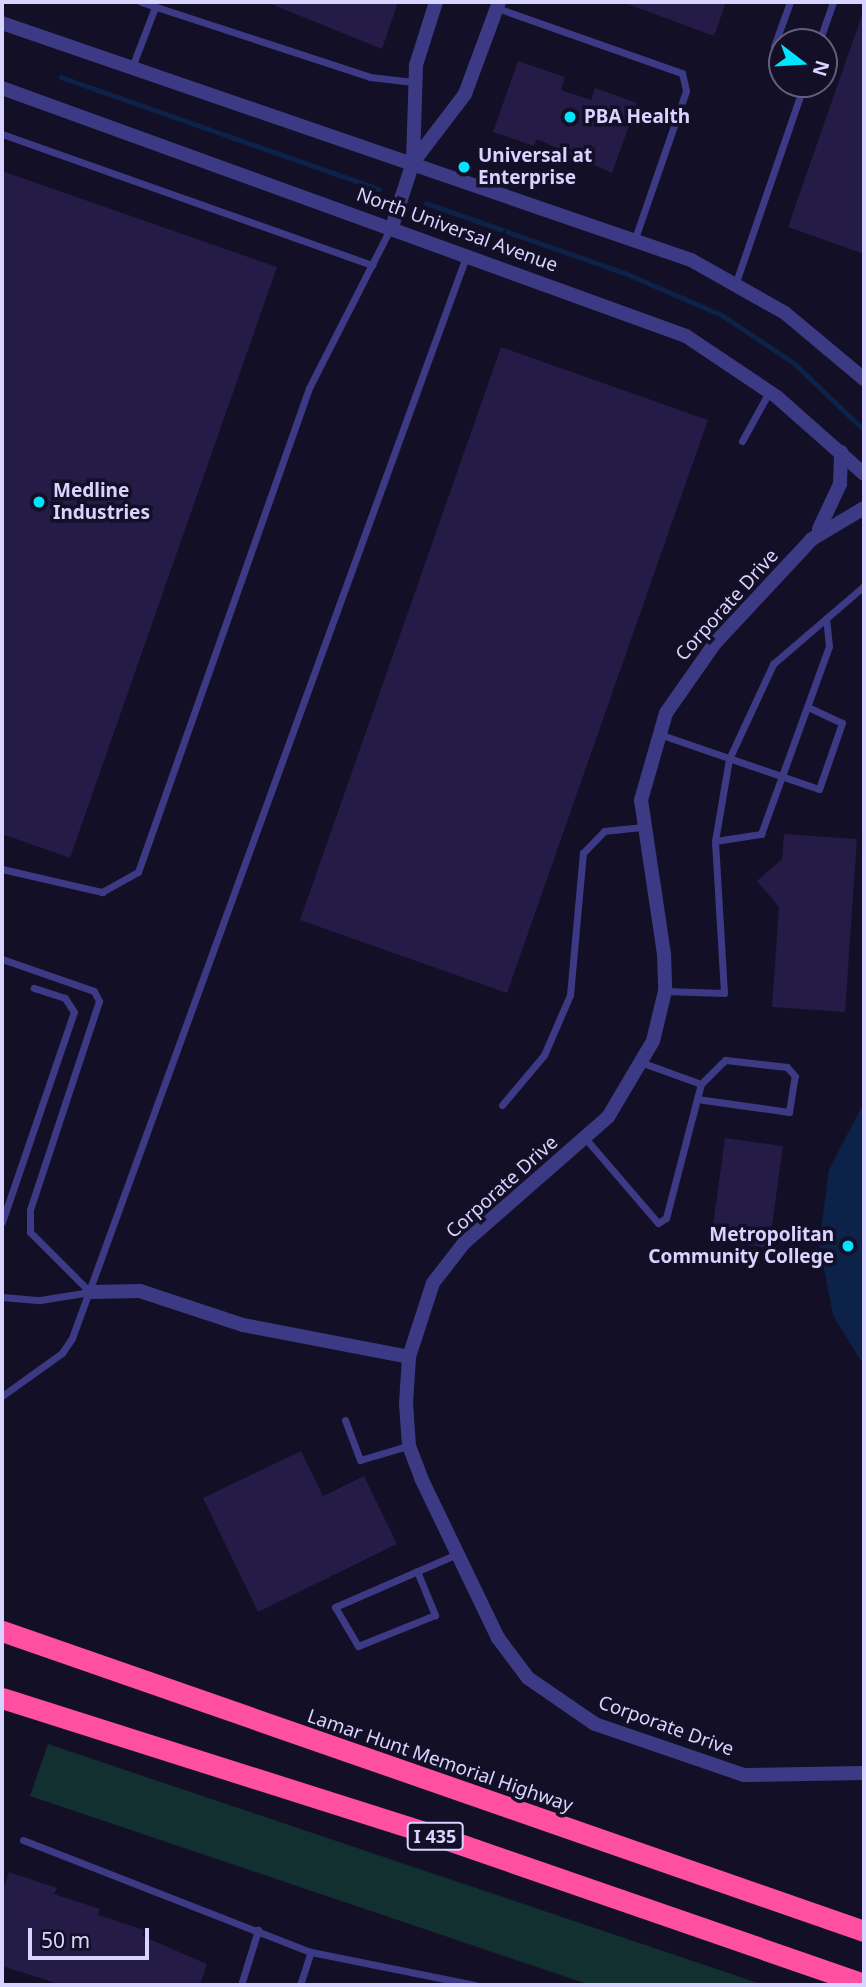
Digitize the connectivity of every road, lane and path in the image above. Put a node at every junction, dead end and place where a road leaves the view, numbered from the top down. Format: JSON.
{"nodes":[{"id":1,"x":141,"y":2,"type":"edge"},
{"id":2,"x":436,"y":2,"type":"edge"},
{"id":3,"x":790,"y":2,"type":"edge"},
{"id":4,"x":832,"y":2,"type":"edge"},
{"id":5,"x":498,"y":5,"type":"edge"},
{"id":6,"x":155,"y":7,"type":"junction"},
{"id":7,"x":2,"y":23,"type":"edge"},
{"id":8,"x":781,"y":28,"type":"edge"},
{"id":9,"x":824,"y":28,"type":"edge"},
{"id":10,"x":132,"y":67,"type":"junction"},
{"id":11,"x":414,"y":82,"type":"junction"},
{"id":12,"x":2,"y":88,"type":"edge"},
{"id":13,"x":799,"y":98,"type":"edge"},
{"id":14,"x":2,"y":134,"type":"edge"},
{"id":15,"x":414,"y":162,"type":"junction"},
{"id":16,"x":392,"y":227,"type":"junction"},
{"id":17,"x":635,"y":238,"type":"junction"},
{"id":18,"x":467,"y":254,"type":"junction"},
{"id":19,"x":372,"y":265,"type":"junction"},
{"id":20,"x":736,"y":282,"type":"junction"},
{"id":21,"x":864,"y":379,"type":"edge"},
{"id":22,"x":769,"y":391,"type":"junction"},
{"id":23,"x":742,"y":441,"type":"dead end"},
{"id":24,"x":841,"y":452,"type":"junction"},
{"id":25,"x":864,"y":474,"type":"edge"},
{"id":26,"x":864,"y":508,"type":"edge"},
{"id":27,"x":812,"y":539,"type":"junction"},
{"id":28,"x":864,"y":586,"type":"edge"},
{"id":29,"x":827,"y":618,"type":"junction"},
{"id":30,"x":807,"y":707,"type":"junction"},
{"id":31,"x":656,"y":733,"type":"junction"},
{"id":32,"x":729,"y":759,"type":"junction"},
{"id":33,"x":782,"y":777,"type":"junction"},
{"id":34,"x":641,"y":827,"type":"junction"},
{"id":35,"x":715,"y":841,"type":"junction"},
{"id":36,"x":2,"y":869,"type":"edge"},
{"id":37,"x":2,"y":959,"type":"edge"},
{"id":38,"x":34,"y":988,"type":"dead end"},
{"id":39,"x":665,"y":991,"type":"junction"},
{"id":40,"x":643,"y":1063,"type":"junction"},
{"id":41,"x":701,"y":1084,"type":"junction"},
{"id":42,"x":697,"y":1099,"type":"junction"},
{"id":43,"x":502,"y":1105,"type":"dead end"},
{"id":44,"x":585,"y":1138,"type":"junction"},
{"id":45,"x":2,"y":1222,"type":"edge"},
{"id":46,"x":90,"y":1292,"type":"junction"},
{"id":47,"x":2,"y":1297,"type":"edge"},
{"id":48,"x":409,"y":1357,"type":"junction"},
{"id":49,"x":2,"y":1396,"type":"edge"},
{"id":50,"x":345,"y":1420,"type":"dead end"},
{"id":51,"x":409,"y":1446,"type":"junction"},
{"id":52,"x":458,"y":1554,"type":"junction"},
{"id":53,"x":417,"y":1571,"type":"junction"},
{"id":54,"x":2,"y":1631,"type":"edge"},
{"id":55,"x":2,"y":1698,"type":"edge"},
{"id":56,"x":864,"y":1773,"type":"edge"},
{"id":57,"x":23,"y":1840,"type":"dead end"},
{"id":58,"x":258,"y":1930,"type":"junction"},
{"id":59,"x":864,"y":1931,"type":"edge"},
{"id":60,"x":311,"y":1952,"type":"junction"},
{"id":61,"x":864,"y":1984,"type":"edge"},
{"id":62,"x":241,"y":1985,"type":"edge"},
{"id":63,"x":300,"y":1985,"type":"edge"},
{"id":64,"x":475,"y":1985,"type":"edge"}],
"edges":[{"from":1,"to":6,"type":"lane"},
{"from":2,"to":11,"type":"street"},
{"from":3,"to":8,"type":"lane"},
{"from":4,"to":9,"type":"lane"},
{"from":5,"to":15,"type":"street"},
{"from":5,"to":17,"type":"lane"},
{"from":6,"to":10,"type":"lane"},
{"from":6,"to":11,"type":"lane"},
{"from":7,"to":10,"type":"street"},
{"from":10,"to":15,"type":"street"},
{"from":11,"to":15,"type":"street"},
{"from":12,"to":16,"type":"street","name":"North Universal Avenue"},
{"from":13,"to":20,"type":"lane"},
{"from":14,"to":19,"type":"lane"},
{"from":15,"to":16,"type":"street"},
{"from":15,"to":17,"type":"street"},
{"from":16,"to":18,"type":"street","name":"North Universal Avenue"},
{"from":16,"to":19,"type":"lane"},
{"from":17,"to":20,"type":"street"},
{"from":18,"to":22,"type":"street","name":"North Universal Avenue"},
{"from":18,"to":46,"type":"lane"},
{"from":19,"to":36,"type":"lane"},
{"from":20,"to":21,"type":"street"},
{"from":22,"to":23,"type":"lane"},
{"from":22,"to":24,"type":"street","name":"North Universal Avenue"},
{"from":24,"to":25,"type":"street","name":"North Universal Avenue"},
{"from":24,"to":27,"type":"street","name":"Corporate Drive"},
{"from":26,"to":27,"type":"street","name":"Corporate Drive"},
{"from":27,"to":31,"type":"street","name":"Corporate Drive"},
{"from":28,"to":29,"type":"lane"},
{"from":29,"to":30,"type":"lane"},
{"from":29,"to":32,"type":"lane"},
{"from":30,"to":33,"type":"lane"},
{"from":30,"to":33,"type":"lane"},
{"from":31,"to":32,"type":"lane"},
{"from":31,"to":34,"type":"street","name":"Corporate Drive"},
{"from":32,"to":33,"type":"lane"},
{"from":32,"to":35,"type":"lane"},
{"from":33,"to":35,"type":"lane"},
{"from":34,"to":39,"type":"street","name":"Corporate Drive"},
{"from":34,"to":43,"type":"lane"},
{"from":35,"to":39,"type":"lane"},
{"from":37,"to":46,"type":"lane"},
{"from":38,"to":45,"type":"lane"},
{"from":39,"to":40,"type":"street","name":"Corporate Drive"},
{"from":40,"to":41,"type":"lane"},
{"from":40,"to":44,"type":"street","name":"Corporate Drive"},
{"from":41,"to":42,"type":"lane"},
{"from":41,"to":42,"type":"lane"},
{"from":42,"to":44,"type":"lane"},
{"from":44,"to":48,"type":"street","name":"Corporate Drive"},
{"from":46,"to":47,"type":"lane"},
{"from":46,"to":48,"type":"street"},
{"from":46,"to":49,"type":"lane"},
{"from":48,"to":51,"type":"street","name":"Corporate Drive"},
{"from":50,"to":51,"type":"lane"},
{"from":51,"to":52,"type":"street","name":"Corporate Drive"},
{"from":52,"to":53,"type":"lane"},
{"from":52,"to":56,"type":"street","name":"Corporate Drive"},
{"from":53,"to":53,"type":"lane"},
{"from":54,"to":59,"type":"highway","name":"Lamar Hunt Memorial Highway","number":"I 435"},
{"from":55,"to":61,"type":"highway","number":"I 435"},
{"from":57,"to":58,"type":"lane"},
{"from":58,"to":60,"type":"lane"},
{"from":58,"to":62,"type":"lane"},
{"from":60,"to":63,"type":"lane"},
{"from":60,"to":64,"type":"lane"}]}
